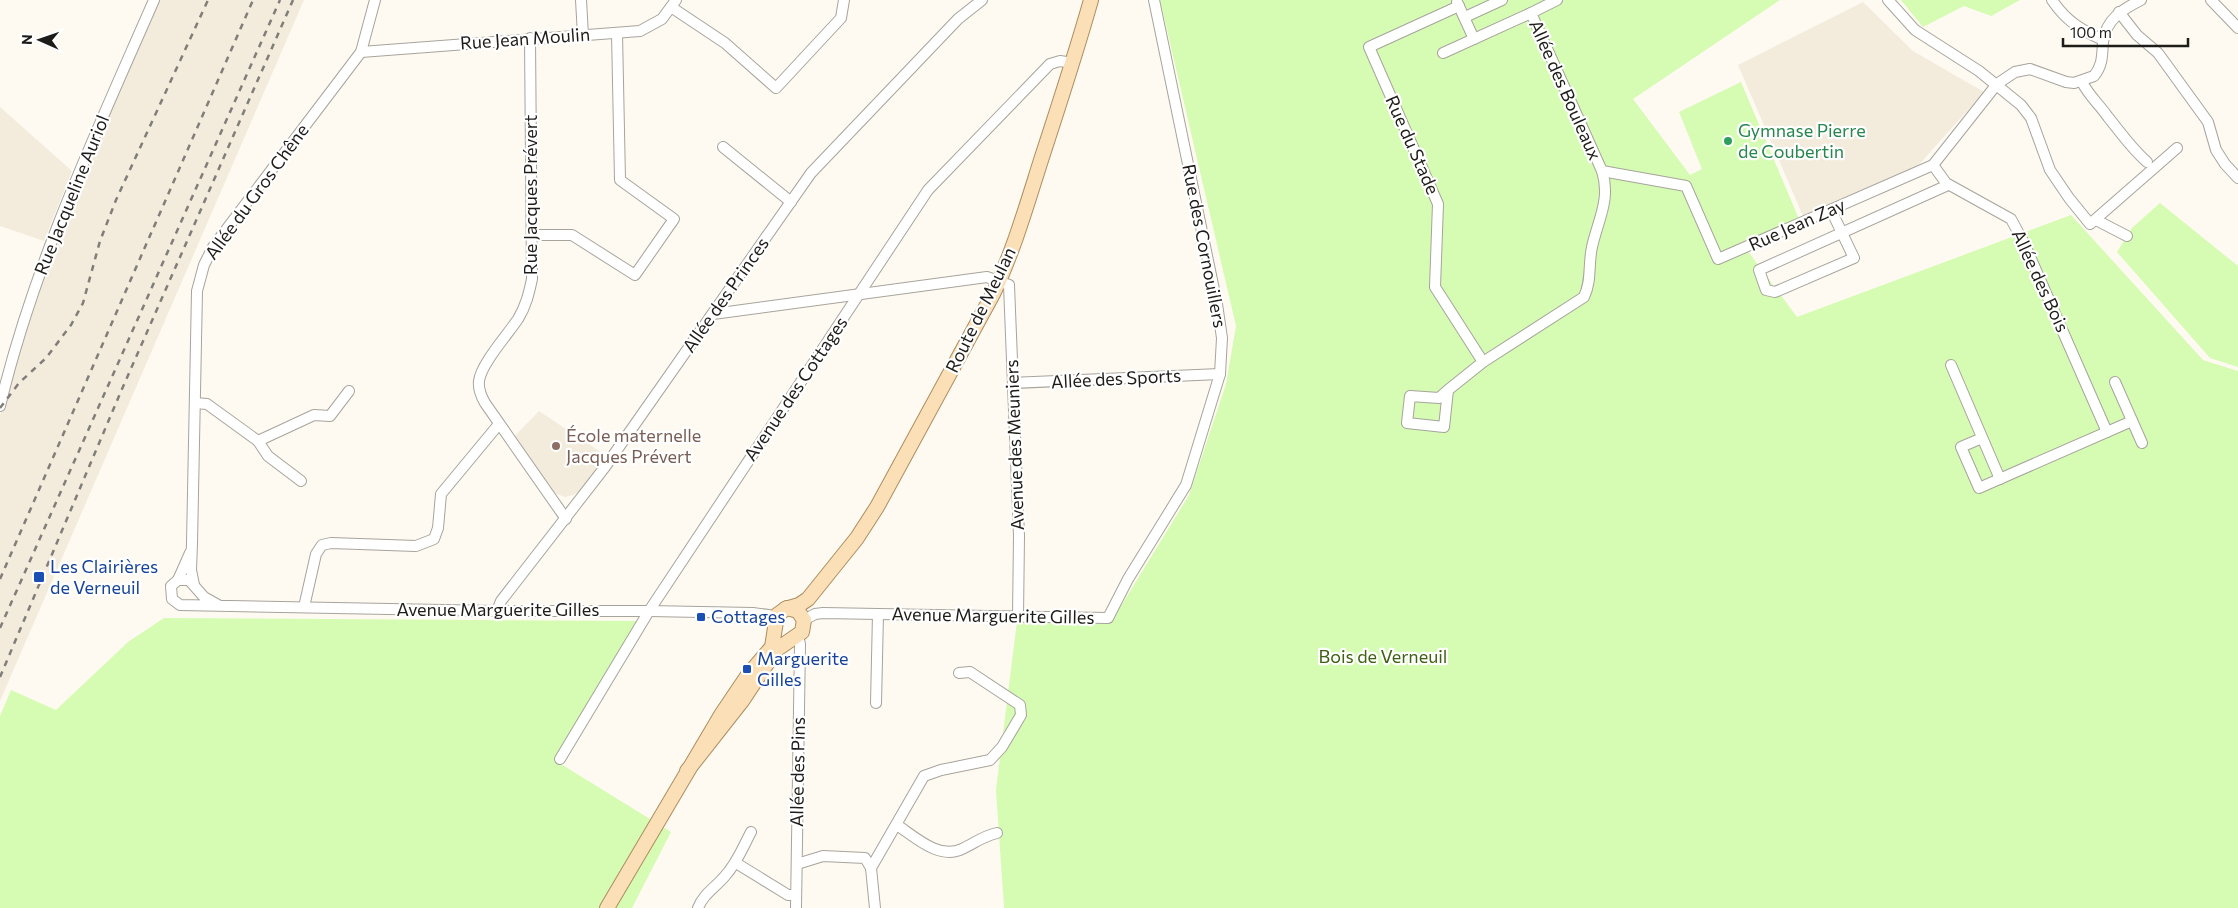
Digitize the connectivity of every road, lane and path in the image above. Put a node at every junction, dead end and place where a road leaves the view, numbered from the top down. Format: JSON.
{"nodes":[{"id":1,"x":154,"y":0,"type":"edge"},
{"id":2,"x":375,"y":0,"type":"edge"},
{"id":3,"x":581,"y":0,"type":"edge"},
{"id":4,"x":844,"y":0,"type":"edge"},
{"id":5,"x":982,"y":0,"type":"edge"},
{"id":6,"x":1084,"y":0,"type":"edge"},
{"id":7,"x":1090,"y":0,"type":"edge"},
{"id":8,"x":1154,"y":0,"type":"edge"},
{"id":9,"x":1502,"y":0,"type":"edge"},
{"id":10,"x":1556,"y":0,"type":"edge"},
{"id":11,"x":1888,"y":0,"type":"edge"},
{"id":12,"x":2052,"y":0,"type":"edge"},
{"id":13,"x":2141,"y":0,"type":"edge"},
{"id":14,"x":2211,"y":0,"type":"edge"},
{"id":15,"x":674,"y":3,"type":"edge"},
{"id":16,"x":1457,"y":3,"type":"edge"},
{"id":17,"x":2119,"y":12,"type":"junction"},
{"id":18,"x":1531,"y":13,"type":"junction"},
{"id":19,"x":1465,"y":17,"type":"junction"},
{"id":20,"x":2238,"y":28,"type":"edge"},
{"id":21,"x":617,"y":33,"type":"junction"},
{"id":22,"x":583,"y":35,"type":"junction"},
{"id":23,"x":530,"y":38,"type":"junction"},
{"id":24,"x":1474,"y":39,"type":"junction"},
{"id":25,"x":2103,"y":40,"type":"junction"},
{"id":26,"x":361,"y":52,"type":"junction"},
{"id":27,"x":1444,"y":53,"type":"dead end"},
{"id":28,"x":1070,"y":62,"type":"junction"},
{"id":29,"x":2082,"y":82,"type":"junction"},
{"id":30,"x":1996,"y":84,"type":"junction"},
{"id":31,"x":723,"y":147,"type":"dead end"},
{"id":32,"x":2177,"y":148,"type":"dead end"},
{"id":33,"x":2147,"y":162,"type":"dead end"},
{"id":34,"x":1933,"y":165,"type":"junction"},
{"id":35,"x":1602,"y":171,"type":"junction"},
{"id":36,"x":2238,"y":178,"type":"edge"},
{"id":37,"x":1948,"y":185,"type":"junction"},
{"id":38,"x":791,"y":202,"type":"junction"},
{"id":39,"x":1831,"y":210,"type":"junction"},
{"id":40,"x":2093,"y":222,"type":"junction"},
{"id":41,"x":1842,"y":233,"type":"junction"},
{"id":42,"x":533,"y":235,"type":"junction"},
{"id":43,"x":2127,"y":236,"type":"dead end"},
{"id":44,"x":996,"y":280,"type":"junction"},
{"id":45,"x":860,"y":294,"type":"junction"},
{"id":46,"x":713,"y":314,"type":"junction"},
{"id":47,"x":1482,"y":362,"type":"junction"},
{"id":48,"x":1950,"y":365,"type":"dead end"},
{"id":49,"x":1220,"y":374,"type":"junction"},
{"id":50,"x":2115,"y":382,"type":"dead end"},
{"id":51,"x":1013,"y":384,"type":"junction"},
{"id":52,"x":1448,"y":390,"type":"junction"},
{"id":53,"x":349,"y":391,"type":"dead end"},
{"id":54,"x":1,"y":396,"type":"edge"},
{"id":55,"x":195,"y":403,"type":"junction"},
{"id":56,"x":0,"y":406,"type":"edge"},
{"id":57,"x":2132,"y":421,"type":"junction"},
{"id":58,"x":499,"y":424,"type":"junction"},
{"id":59,"x":2107,"y":432,"type":"junction"},
{"id":60,"x":1982,"y":438,"type":"junction"},
{"id":61,"x":258,"y":441,"type":"junction"},
{"id":62,"x":2142,"y":443,"type":"dead end"},
{"id":63,"x":2000,"y":479,"type":"junction"},
{"id":64,"x":301,"y":480,"type":"dead end"},
{"id":65,"x":566,"y":519,"type":"junction"},
{"id":66,"x":192,"y":543,"type":"junction"},
{"id":67,"x":178,"y":580,"type":"junction"},
{"id":68,"x":195,"y":587,"type":"junction"},
{"id":69,"x":817,"y":588,"type":"junction"},
{"id":70,"x":808,"y":599,"type":"junction"},
{"id":71,"x":186,"y":605,"type":"junction"},
{"id":72,"x":220,"y":606,"type":"junction"},
{"id":73,"x":304,"y":607,"type":"junction"},
{"id":74,"x":497,"y":611,"type":"junction"},
{"id":75,"x":649,"y":611,"type":"junction"},
{"id":76,"x":822,"y":613,"type":"junction"},
{"id":77,"x":878,"y":614,"type":"junction"},
{"id":78,"x":1018,"y":616,"type":"junction"},
{"id":79,"x":779,"y":618,"type":"junction"},
{"id":80,"x":1108,"y":618,"type":"joint"},
{"id":81,"x":804,"y":619,"type":"junction"},
{"id":82,"x":795,"y":637,"type":"junction"},
{"id":83,"x":958,"y":673,"type":"dead end"},
{"id":84,"x":876,"y":703,"type":"dead end"},
{"id":85,"x":560,"y":759,"type":"dead end"},
{"id":86,"x":687,"y":771,"type":"junction"},
{"id":87,"x":897,"y":825,"type":"junction"},
{"id":88,"x":751,"y":832,"type":"dead end"},
{"id":89,"x":997,"y":833,"type":"dead end"},
{"id":90,"x":638,"y":856,"type":"junction"},
{"id":91,"x":736,"y":863,"type":"junction"},
{"id":92,"x":797,"y":864,"type":"junction"},
{"id":93,"x":871,"y":868,"type":"junction"},
{"id":94,"x":796,"y":895,"type":"junction"},
{"id":95,"x":607,"y":908,"type":"edge"},
{"id":96,"x":615,"y":908,"type":"edge"},
{"id":97,"x":698,"y":908,"type":"edge"},
{"id":98,"x":796,"y":908,"type":"edge"},
{"id":99,"x":876,"y":908,"type":"edge"}],
"edges":[{"from":1,"to":54,"type":"street","name":"Rue Jacqueline Auriol"},
{"from":2,"to":26,"type":"street","name":"Allée du Gros Chêne"},
{"from":3,"to":22,"type":"street"},
{"from":4,"to":15,"type":"street"},
{"from":5,"to":38,"type":"street","name":"Allée des Princes"},
{"from":6,"to":28,"type":"main road","name":"Route de Meulan"},
{"from":7,"to":28,"type":"main road","name":"Route de Meulan"},
{"from":8,"to":49,"type":"street","name":"Rue des Cornouillers"},
{"from":9,"to":19,"type":"street"},
{"from":10,"to":18,"type":"street"},
{"from":11,"to":30,"type":"street"},
{"from":12,"to":25,"type":"street"},
{"from":13,"to":17,"type":"street"},
{"from":14,"to":20,"type":"street"},
{"from":15,"to":21,"type":"street","name":"Rue Jean Moulin"},
{"from":16,"to":19,"type":"street"},
{"from":16,"to":47,"type":"street","name":"Rue du Stade"},
{"from":17,"to":25,"type":"street"},
{"from":17,"to":36,"type":"street"},
{"from":18,"to":24,"type":"street","name":"Allée des Bouleaux"},
{"from":18,"to":35,"type":"street","name":"Allée des Bouleaux"},
{"from":19,"to":24,"type":"street"},
{"from":21,"to":22,"type":"street","name":"Rue Jean Moulin"},
{"from":21,"to":42,"type":"street"},
{"from":22,"to":23,"type":"street","name":"Rue Jean Moulin"},
{"from":23,"to":26,"type":"street","name":"Rue Jean Moulin"},
{"from":23,"to":42,"type":"street","name":"Rue Jacques Prévert"},
{"from":24,"to":27,"type":"street","name":"Allée des Bouleaux"},
{"from":25,"to":29,"type":"street"},
{"from":26,"to":55,"type":"street","name":"Allée du Gros Chêne"},
{"from":28,"to":44,"type":"main road","name":"Route de Meulan"},
{"from":28,"to":45,"type":"street","name":"Avenue des Cottages"},
{"from":29,"to":30,"type":"street"},
{"from":29,"to":33,"type":"street"},
{"from":30,"to":34,"type":"street","name":"Rue Jean Zay"},
{"from":30,"to":40,"type":"street"},
{"from":31,"to":38,"type":"street"},
{"from":32,"to":40,"type":"street"},
{"from":34,"to":37,"type":"street","name":"Allée des Bois"},
{"from":34,"to":39,"type":"street","name":"Rue Jean Zay"},
{"from":35,"to":39,"type":"street","name":"Rue Jean Zay"},
{"from":35,"to":47,"type":"street","name":"Allée des Bouleaux"},
{"from":37,"to":41,"type":"street"},
{"from":37,"to":59,"type":"street","name":"Allée des Bois"},
{"from":38,"to":46,"type":"street","name":"Allée des Princes"},
{"from":39,"to":41,"type":"street"},
{"from":40,"to":43,"type":"street"},
{"from":41,"to":41,"type":"street"},
{"from":42,"to":58,"type":"street","name":"Rue Jacques Prévert"},
{"from":44,"to":45,"type":"street"},
{"from":44,"to":51,"type":"street","name":"Avenue des Meuniers"},
{"from":44,"to":69,"type":"main road","name":"Route de Meulan"},
{"from":45,"to":46,"type":"street"},
{"from":45,"to":75,"type":"street","name":"Avenue des Cottages"},
{"from":46,"to":65,"type":"street","name":"Allée des Princes"},
{"from":47,"to":52,"type":"street","name":"Allée des Bouleaux"},
{"from":48,"to":60,"type":"street"},
{"from":49,"to":51,"type":"street","name":"Allée des Sports"},
{"from":49,"to":80,"type":"street","name":"Rue des Cornouillers"},
{"from":50,"to":57,"type":"street"},
{"from":51,"to":78,"type":"street","name":"Avenue des Meuniers"},
{"from":52,"to":52,"type":"street"},
{"from":53,"to":61,"type":"street"},
{"from":54,"to":56,"type":"street","name":"Rue Jacqueline Auriol"},
{"from":55,"to":61,"type":"street"},
{"from":55,"to":66,"type":"street","name":"Allée du Gros Chêne"},
{"from":57,"to":59,"type":"street"},
{"from":57,"to":62,"type":"street"},
{"from":58,"to":65,"type":"street","name":"Rue Jacques Prévert"},
{"from":58,"to":73,"type":"street"},
{"from":59,"to":63,"type":"street"},
{"from":60,"to":63,"type":"street"},
{"from":60,"to":63,"type":"street"},
{"from":61,"to":64,"type":"street"},
{"from":65,"to":74,"type":"street","name":"Allée des Princes"},
{"from":66,"to":67,"type":"street","name":"Allée du Gros Chêne"},
{"from":66,"to":68,"type":"street","name":"Allée du Gros Chêne"},
{"from":67,"to":68,"type":"street"},
{"from":67,"to":71,"type":"street"},
{"from":68,"to":71,"type":"street"},
{"from":68,"to":72,"type":"street"},
{"from":69,"to":70,"type":"main road","name":"Route de Meulan"},
{"from":69,"to":76,"type":"street"},
{"from":70,"to":79,"type":"main road","name":"Route de Meulan"},
{"from":70,"to":81,"type":"main road","name":"Route de Meulan"},
{"from":71,"to":72,"type":"street","name":"Avenue Marguerite Gilles"},
{"from":72,"to":73,"type":"street","name":"Avenue Marguerite Gilles"},
{"from":73,"to":74,"type":"street","name":"Avenue Marguerite Gilles"},
{"from":74,"to":75,"type":"street","name":"Avenue Marguerite Gilles"},
{"from":75,"to":79,"type":"street","name":"Avenue Marguerite Gilles"},
{"from":75,"to":85,"type":"street","name":"Avenue des Cottages"},
{"from":76,"to":77,"type":"street","name":"Avenue Marguerite Gilles"},
{"from":76,"to":81,"type":"street","name":"Avenue Marguerite Gilles"},
{"from":77,"to":78,"type":"street","name":"Avenue Marguerite Gilles"},
{"from":77,"to":84,"type":"street","name":"Avenue Marguerite Gilles"},
{"from":78,"to":80,"type":"street","name":"Avenue Marguerite Gilles"},
{"from":79,"to":81,"type":"main road"},
{"from":79,"to":82,"type":"main road"},
{"from":79,"to":86,"type":"main road"},
{"from":81,"to":82,"type":"main road"},
{"from":82,"to":86,"type":"main road"},
{"from":82,"to":92,"type":"street","name":"Allée des Pins"},
{"from":83,"to":87,"type":"street"},
{"from":86,"to":90,"type":"main road"},
{"from":87,"to":89,"type":"street"},
{"from":87,"to":93,"type":"street"},
{"from":88,"to":91,"type":"street"},
{"from":90,"to":95,"type":"main road"},
{"from":90,"to":96,"type":"main road"},
{"from":91,"to":94,"type":"street"},
{"from":91,"to":97,"type":"street"},
{"from":92,"to":93,"type":"street"},
{"from":92,"to":94,"type":"street","name":"Allée des Pins"},
{"from":93,"to":99,"type":"street"},
{"from":94,"to":98,"type":"street","name":"Allée des Pins"}]}
